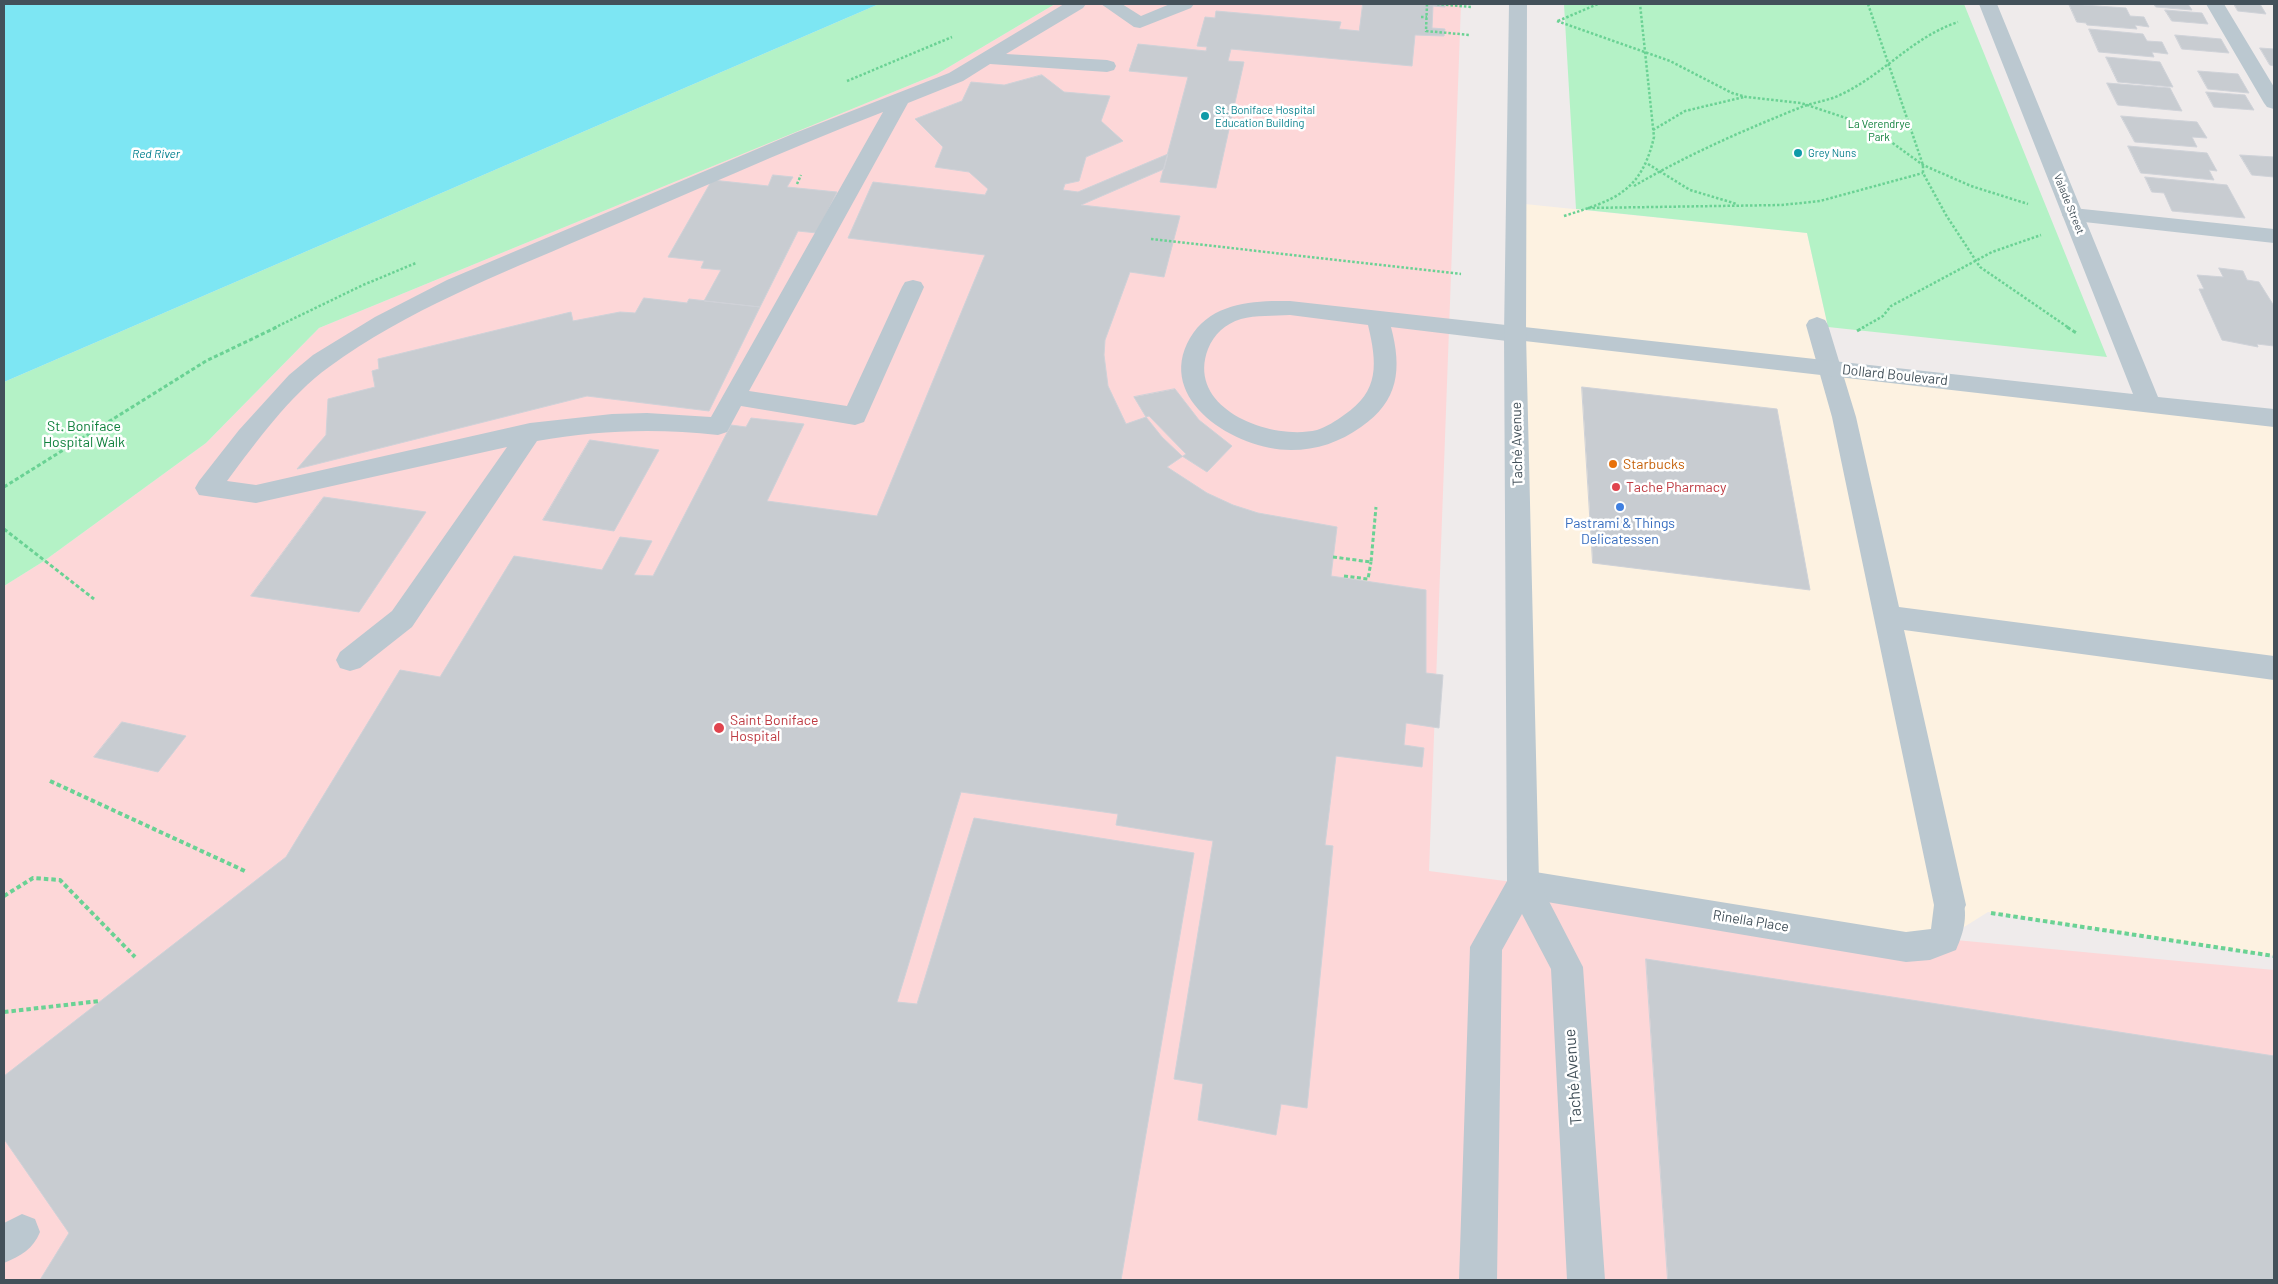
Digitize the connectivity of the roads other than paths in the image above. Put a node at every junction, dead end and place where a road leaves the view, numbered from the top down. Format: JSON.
{"nodes":[{"id":1,"x":1077,"y":4,"type":"edge"},
{"id":2,"x":1110,"y":4,"type":"edge"},
{"id":3,"x":1184,"y":4,"type":"edge"},
{"id":4,"x":1518,"y":4,"type":"edge"},
{"id":5,"x":2215,"y":4,"type":"edge"},
{"id":6,"x":1991,"y":11,"type":"edge"},
{"id":7,"x":986,"y":58,"type":"junction"},
{"id":8,"x":1107,"y":66,"type":"dead end"},
{"id":9,"x":899,"y":101,"type":"junction"},
{"id":10,"x":2274,"y":103,"type":"edge"},
{"id":11,"x":2076,"y":223,"type":"junction"},
{"id":12,"x":2274,"y":236,"type":"edge"},
{"id":13,"x":913,"y":287,"type":"dead end"},
{"id":14,"x":1378,"y":320,"type":"junction"},
{"id":15,"x":1817,"y":325,"type":"dead end"},
{"id":16,"x":1515,"y":334,"type":"junction"},
{"id":17,"x":1830,"y":368,"type":"junction"},
{"id":18,"x":734,"y":397,"type":"junction"},
{"id":19,"x":2149,"y":404,"type":"junction"},
{"id":20,"x":2274,"y":418,"type":"edge"},
{"id":21,"x":530,"y":432,"type":"junction"},
{"id":22,"x":1888,"y":617,"type":"junction"},
{"id":23,"x":350,"y":660,"type":"dead end"},
{"id":24,"x":2274,"y":668,"type":"edge"},
{"id":25,"x":1523,"y":884,"type":"junction"},
{"id":26,"x":1478,"y":1280,"type":"edge"},
{"id":27,"x":1586,"y":1280,"type":"edge"}],
"edges":[{"from":1,"to":7,"type":"street"},
{"from":2,"to":3,"type":"street"},
{"from":4,"to":16,"type":"street","name":"Taché Avenue"},
{"from":5,"to":10,"type":"street"},
{"from":6,"to":11,"type":"street","name":"Valade Street"},
{"from":7,"to":8,"type":"street"},
{"from":7,"to":9,"type":"street"},
{"from":9,"to":18,"type":"street"},
{"from":9,"to":21,"type":"street"},
{"from":11,"to":12,"type":"street"},
{"from":11,"to":19,"type":"street","name":"Valade Street"},
{"from":13,"to":18,"type":"street"},
{"from":14,"to":14,"type":"street"},
{"from":14,"to":16,"type":"street","name":"Dollard Boulevard"},
{"from":15,"to":17,"type":"street"},
{"from":16,"to":17,"type":"street","name":"Dollard Boulevard"},
{"from":16,"to":25,"type":"street","name":"Taché Avenue"},
{"from":17,"to":19,"type":"street","name":"Dollard Boulevard"},
{"from":17,"to":22,"type":"street"},
{"from":18,"to":21,"type":"street"},
{"from":19,"to":20,"type":"street","name":"Dollard Boulevard"},
{"from":21,"to":23,"type":"street"},
{"from":22,"to":24,"type":"street"},
{"from":22,"to":25,"type":"street","name":"Rinella Place"},
{"from":25,"to":26,"type":"street"},
{"from":25,"to":27,"type":"street","name":"Taché Avenue"}]}
